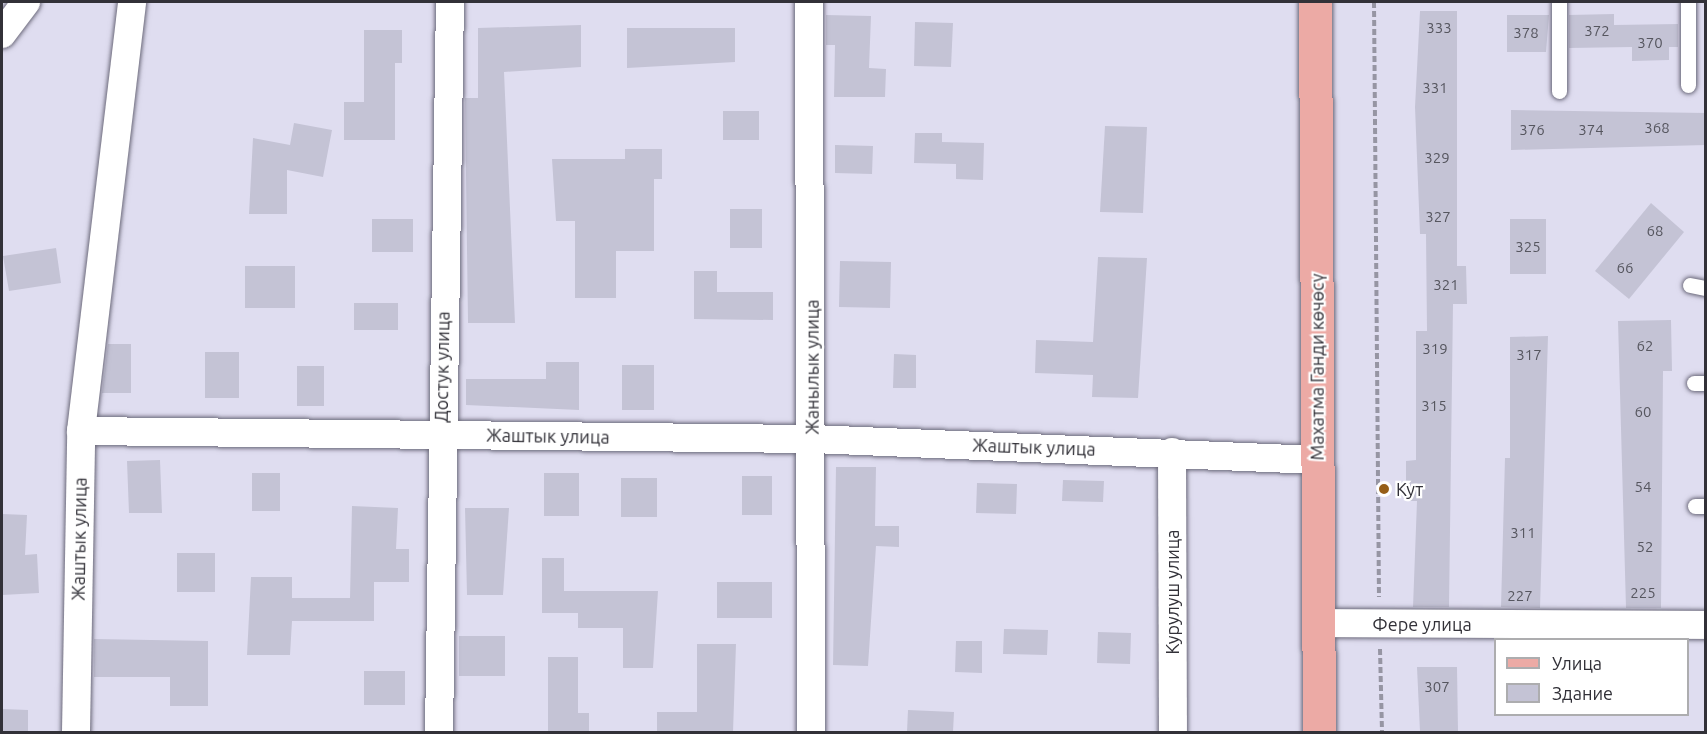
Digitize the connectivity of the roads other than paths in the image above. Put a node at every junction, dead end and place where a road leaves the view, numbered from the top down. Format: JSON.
{"nodes":[{"id":1,"x":26,"y":2,"type":"edge"},
{"id":2,"x":132,"y":2,"type":"edge"},
{"id":3,"x":450,"y":2,"type":"edge"},
{"id":4,"x":809,"y":2,"type":"edge"},
{"id":5,"x":1315,"y":2,"type":"edge"},
{"id":6,"x":1559,"y":2,"type":"edge"},
{"id":7,"x":1688,"y":2,"type":"edge"},
{"id":8,"x":2,"y":34,"type":"edge"},
{"id":9,"x":1688,"y":85,"type":"dead end"},
{"id":10,"x":1559,"y":91,"type":"dead end"},
{"id":11,"x":1690,"y":285,"type":"dead end"},
{"id":12,"x":1706,"y":288,"type":"edge"},
{"id":13,"x":81,"y":431,"type":"junction"},
{"id":14,"x":441,"y":435,"type":"junction"},
{"id":15,"x":813,"y":439,"type":"junction"},
{"id":16,"x":1172,"y":452,"type":"junction"},
{"id":17,"x":1317,"y":460,"type":"junction"},
{"id":18,"x":1318,"y":623,"type":"junction"},
{"id":19,"x":1706,"y":625,"type":"edge"},
{"id":20,"x":76,"y":732,"type":"edge"},
{"id":21,"x":439,"y":732,"type":"edge"},
{"id":22,"x":811,"y":732,"type":"edge"},
{"id":23,"x":1173,"y":732,"type":"edge"},
{"id":24,"x":1319,"y":732,"type":"edge"}],
"edges":[{"from":1,"to":8,"type":"street"},
{"from":2,"to":13,"type":"street"},
{"from":3,"to":14,"type":"street","name":"Достук улица"},
{"from":4,"to":15,"type":"street","name":"Жанылык улица"},
{"from":5,"to":17,"type":"main road","name":"Махатма Ганди көчөсү"},
{"from":6,"to":10,"type":"lane"},
{"from":7,"to":9,"type":"lane"},
{"from":11,"to":12,"type":"lane"},
{"from":13,"to":14,"type":"street","name":"Жаштык улица"},
{"from":13,"to":20,"type":"street","name":"Жаштык улица"},
{"from":14,"to":15,"type":"street","name":"Жаштык улица"},
{"from":14,"to":21,"type":"street","name":"Достук улица"},
{"from":15,"to":16,"type":"street","name":"Жаштык улица"},
{"from":15,"to":22,"type":"street","name":"Жанылык улица"},
{"from":16,"to":17,"type":"street","name":"Жаштык улица"},
{"from":16,"to":23,"type":"street","name":"Курулуш улица"},
{"from":17,"to":18,"type":"main road","name":"Махатма Ганди көчөсү"},
{"from":18,"to":19,"type":"street","name":"Фере улица"},
{"from":18,"to":24,"type":"main road","name":"Махатма Ганди көчөсү"}]}
